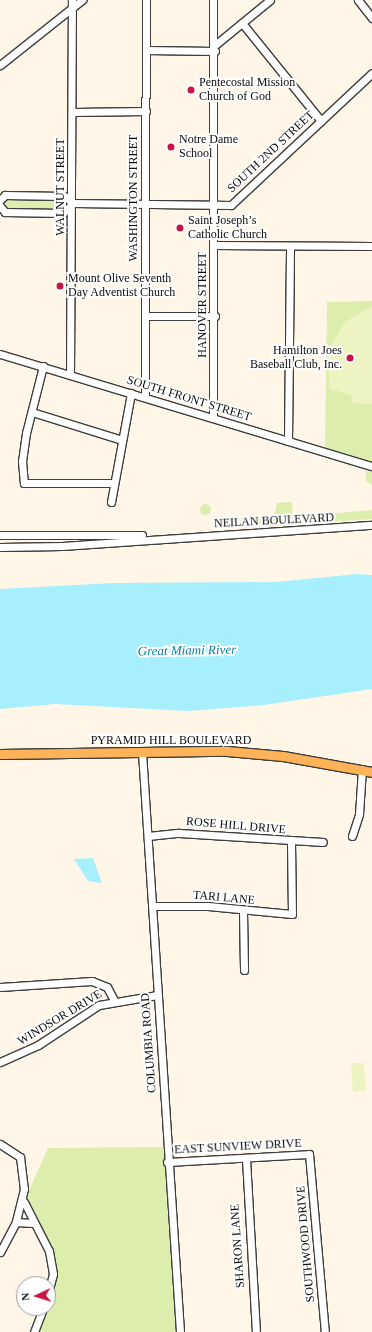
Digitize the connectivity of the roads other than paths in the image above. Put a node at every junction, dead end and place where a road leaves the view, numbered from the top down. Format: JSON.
{"nodes":[{"id":1,"x":72,"y":0,"type":"edge"},
{"id":2,"x":82,"y":0,"type":"edge"},
{"id":3,"x":146,"y":0,"type":"edge"},
{"id":4,"x":213,"y":0,"type":"edge"},
{"id":5,"x":270,"y":0,"type":"edge"},
{"id":6,"x":358,"y":0,"type":"edge"},
{"id":7,"x":72,"y":8,"type":"junction"},
{"id":8,"x":371,"y":15,"type":"edge"},
{"id":9,"x":242,"y":23,"type":"junction"},
{"id":10,"x":215,"y":48,"type":"junction"},
{"id":11,"x":146,"y":50,"type":"junction"},
{"id":12,"x":0,"y":65,"type":"edge"},
{"id":13,"x":372,"y":73,"type":"edge"},
{"id":14,"x":146,"y":111,"type":"junction"},
{"id":15,"x":73,"y":112,"type":"junction"},
{"id":16,"x":321,"y":121,"type":"junction"},
{"id":17,"x":0,"y":200,"type":"edge"},
{"id":18,"x":73,"y":203,"type":"junction"},
{"id":19,"x":145,"y":204,"type":"junction"},
{"id":20,"x":214,"y":205,"type":"junction"},
{"id":21,"x":0,"y":206,"type":"edge"},
{"id":22,"x":214,"y":245,"type":"junction"},
{"id":23,"x":290,"y":246,"type":"junction"},
{"id":24,"x":372,"y":246,"type":"edge"},
{"id":25,"x":145,"y":316,"type":"junction"},
{"id":26,"x":214,"y":316,"type":"junction"},
{"id":27,"x":0,"y":354,"type":"edge"},
{"id":28,"x":43,"y":366,"type":"junction"},
{"id":29,"x":70,"y":374,"type":"junction"},
{"id":30,"x":131,"y":393,"type":"junction"},
{"id":31,"x":145,"y":397,"type":"junction"},
{"id":32,"x":32,"y":412,"type":"junction"},
{"id":33,"x":213,"y":418,"type":"junction"},
{"id":34,"x":122,"y":440,"type":"junction"},
{"id":35,"x":288,"y":440,"type":"junction"},
{"id":36,"x":372,"y":466,"type":"edge"},
{"id":37,"x":113,"y":482,"type":"junction"},
{"id":38,"x":111,"y":502,"type":"dead end"},
{"id":39,"x":372,"y":525,"type":"edge"},
{"id":40,"x":0,"y":535,"type":"edge"},
{"id":41,"x":177,"y":536,"type":"junction"},
{"id":42,"x":0,"y":547,"type":"edge"},
{"id":43,"x":142,"y":752,"type":"junction"},
{"id":44,"x":0,"y":754,"type":"edge"},
{"id":45,"x":17,"y":756,"type":"junction"},
{"id":46,"x":0,"y":760,"type":"edge"},
{"id":47,"x":362,"y":769,"type":"junction"},
{"id":48,"x":372,"y":772,"type":"edge"},
{"id":49,"x":148,"y":836,"type":"junction"},
{"id":50,"x":352,"y":836,"type":"dead end"},
{"id":51,"x":291,"y":842,"type":"junction"},
{"id":52,"x":323,"y":842,"type":"dead end"},
{"id":53,"x":154,"y":906,"type":"junction"},
{"id":54,"x":243,"y":911,"type":"junction"},
{"id":55,"x":244,"y":970,"type":"dead end"},
{"id":56,"x":0,"y":987,"type":"edge"},
{"id":57,"x":157,"y":995,"type":"junction"},
{"id":58,"x":114,"y":1000,"type":"junction"},
{"id":59,"x":0,"y":1062,"type":"edge"},
{"id":60,"x":0,"y":1144,"type":"edge"},
{"id":61,"x":309,"y":1154,"type":"joint"},
{"id":62,"x":246,"y":1159,"type":"junction"},
{"id":63,"x":167,"y":1162,"type":"junction"},
{"id":64,"x":24,"y":1202,"type":"junction"},
{"id":65,"x":16,"y":1222,"type":"junction"},
{"id":66,"x":32,"y":1223,"type":"junction"},
{"id":67,"x":0,"y":1252,"type":"edge"},
{"id":68,"x":52,"y":1276,"type":"edge"},
{"id":69,"x":40,"y":1316,"type":"edge"},
{"id":70,"x":34,"y":1332,"type":"edge"},
{"id":71,"x":180,"y":1332,"type":"edge"},
{"id":72,"x":256,"y":1332,"type":"edge"},
{"id":73,"x":325,"y":1332,"type":"edge"}],
"edges":[{"from":1,"to":7,"type":"street","name":"WALNUT STREET"},
{"from":2,"to":7,"type":"street"},
{"from":3,"to":11,"type":"street","name":"WASHINGTON STREET"},
{"from":4,"to":10,"type":"street","name":"HANOVER STREET"},
{"from":5,"to":9,"type":"street"},
{"from":6,"to":8,"type":"street"},
{"from":7,"to":12,"type":"street"},
{"from":7,"to":15,"type":"street","name":"WALNUT STREET"},
{"from":9,"to":10,"type":"street"},
{"from":9,"to":16,"type":"street"},
{"from":10,"to":11,"type":"street"},
{"from":10,"to":20,"type":"street","name":"HANOVER STREET"},
{"from":11,"to":14,"type":"street","name":"WASHINGTON STREET"},
{"from":13,"to":16,"type":"street","name":"SOUTH 2ND STREET"},
{"from":14,"to":15,"type":"street"},
{"from":14,"to":19,"type":"street","name":"WASHINGTON STREET"},
{"from":15,"to":18,"type":"street","name":"WALNUT STREET"},
{"from":16,"to":20,"type":"street","name":"SOUTH 2ND STREET"},
{"from":17,"to":18,"type":"street","name":"SOUTH 2ND STREET"},
{"from":18,"to":19,"type":"street","name":"SOUTH 2ND STREET"},
{"from":18,"to":21,"type":"street"},
{"from":18,"to":29,"type":"street","name":"WALNUT STREET"},
{"from":19,"to":20,"type":"street","name":"SOUTH 2ND STREET"},
{"from":19,"to":25,"type":"street","name":"WASHINGTON STREET"},
{"from":20,"to":22,"type":"street","name":"HANOVER STREET"},
{"from":22,"to":23,"type":"street"},
{"from":22,"to":26,"type":"street","name":"HANOVER STREET"},
{"from":23,"to":24,"type":"street"},
{"from":23,"to":35,"type":"street"},
{"from":25,"to":26,"type":"street"},
{"from":25,"to":31,"type":"street","name":"WASHINGTON STREET"},
{"from":26,"to":33,"type":"street","name":"HANOVER STREET"},
{"from":27,"to":28,"type":"street","name":"SOUTH FRONT STREET"},
{"from":28,"to":29,"type":"street","name":"SOUTH FRONT STREET"},
{"from":28,"to":32,"type":"street"},
{"from":29,"to":30,"type":"street","name":"SOUTH FRONT STREET"},
{"from":30,"to":31,"type":"street","name":"SOUTH FRONT STREET"},
{"from":30,"to":34,"type":"street"},
{"from":31,"to":33,"type":"street","name":"SOUTH FRONT STREET"},
{"from":32,"to":34,"type":"street"},
{"from":32,"to":37,"type":"street"},
{"from":33,"to":35,"type":"street","name":"SOUTH FRONT STREET"},
{"from":34,"to":37,"type":"street"},
{"from":35,"to":36,"type":"street","name":"SOUTH FRONT STREET"},
{"from":37,"to":38,"type":"street"},
{"from":39,"to":41,"type":"street","name":"NEILAN BOULEVARD"},
{"from":40,"to":41,"type":"street","name":"NEILAN BOULEVARD"},
{"from":41,"to":42,"type":"street","name":"NEILAN BOULEVARD"},
{"from":43,"to":45,"type":"main road","name":"PYRAMID HILL BOULEVARD"},
{"from":43,"to":47,"type":"main road","name":"PYRAMID HILL BOULEVARD"},
{"from":43,"to":49,"type":"street","name":"COLUMBIA ROAD"},
{"from":44,"to":45,"type":"main road","name":"PYRAMID HILL BOULEVARD"},
{"from":45,"to":46,"type":"main road","name":"PYRAMID HILL BOULEVARD"},
{"from":47,"to":48,"type":"main road","name":"PYRAMID HILL BOULEVARD"},
{"from":47,"to":50,"type":"street"},
{"from":49,"to":51,"type":"street","name":"ROSE HILL DRIVE"},
{"from":49,"to":53,"type":"street","name":"COLUMBIA ROAD"},
{"from":51,"to":52,"type":"street","name":"ROSE HILL DRIVE"},
{"from":51,"to":54,"type":"street","name":"TARI LANE"},
{"from":53,"to":54,"type":"street","name":"TARI LANE"},
{"from":53,"to":57,"type":"street","name":"COLUMBIA ROAD"},
{"from":54,"to":55,"type":"street"},
{"from":56,"to":58,"type":"street"},
{"from":57,"to":58,"type":"street","name":"WINDSOR DRIVE"},
{"from":57,"to":63,"type":"street","name":"COLUMBIA ROAD"},
{"from":58,"to":59,"type":"street","name":"WINDSOR DRIVE"},
{"from":60,"to":64,"type":"street"},
{"from":61,"to":62,"type":"street","name":"EAST SUNVIEW DRIVE"},
{"from":61,"to":73,"type":"street","name":"SOUTHWOOD DRIVE"},
{"from":62,"to":63,"type":"street","name":"EAST SUNVIEW DRIVE"},
{"from":62,"to":72,"type":"street","name":"SHARON LANE"},
{"from":63,"to":71,"type":"street","name":"COLUMBIA ROAD"},
{"from":64,"to":65,"type":"street"},
{"from":64,"to":66,"type":"street"},
{"from":65,"to":66,"type":"street"},
{"from":65,"to":67,"type":"street"},
{"from":66,"to":68,"type":"street"},
{"from":69,"to":70,"type":"street"}]}
